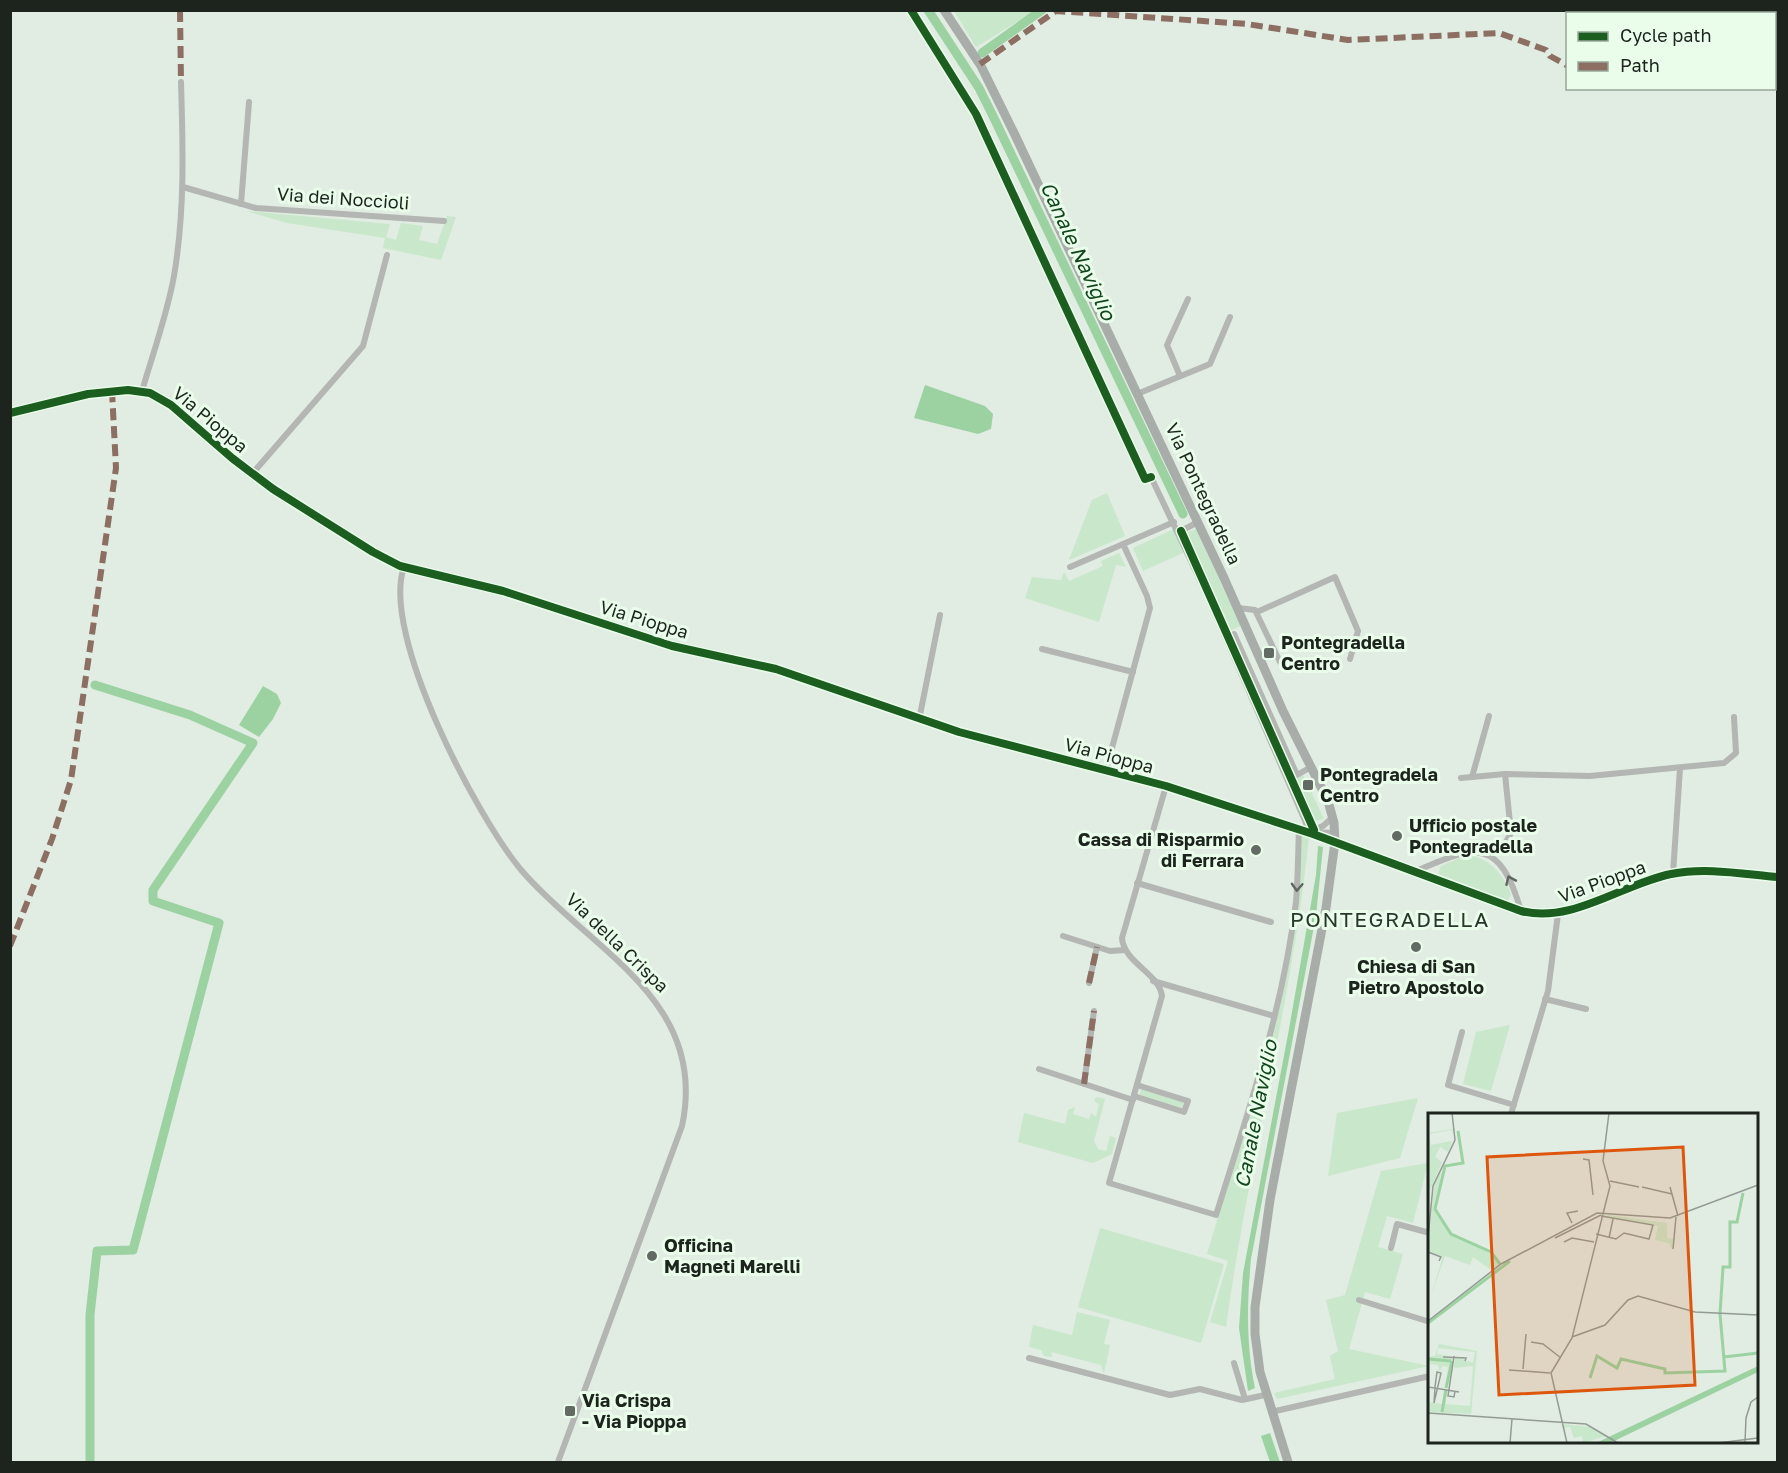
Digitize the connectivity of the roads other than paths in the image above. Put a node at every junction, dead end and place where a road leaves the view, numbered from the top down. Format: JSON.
{"nodes":[{"id":1,"x":944,"y":10,"type":"edge"},
{"id":2,"x":181,"y":82,"type":"dead end"},
{"id":3,"x":249,"y":102,"type":"dead end"},
{"id":4,"x":183,"y":187,"type":"junction"},
{"id":5,"x":241,"y":204,"type":"junction"},
{"id":6,"x":444,"y":221,"type":"dead end"},
{"id":7,"x":387,"y":255,"type":"dead end"},
{"id":8,"x":1188,"y":299,"type":"dead end"},
{"id":9,"x":1230,"y":317,"type":"dead end"},
{"id":10,"x":1180,"y":376,"type":"junction"},
{"id":11,"x":142,"y":391,"type":"junction"},
{"id":12,"x":1137,"y":394,"type":"junction"},
{"id":13,"x":10,"y":413,"type":"edge"},
{"id":14,"x":252,"y":474,"type":"junction"},
{"id":15,"x":1151,"y":477,"type":"dead end"},
{"id":16,"x":1174,"y":522,"type":"junction"},
{"id":17,"x":1198,"y":522,"type":"junction"},
{"id":18,"x":1179,"y":532,"type":"junction"},
{"id":19,"x":1123,"y":544,"type":"junction"},
{"id":20,"x":404,"y":567,"type":"junction"},
{"id":21,"x":1070,"y":567,"type":"dead end"},
{"id":22,"x":1238,"y":608,"type":"junction"},
{"id":23,"x":1257,"y":612,"type":"junction"},
{"id":24,"x":940,"y":615,"type":"dead end"},
{"id":25,"x":1247,"y":628,"type":"junction"},
{"id":26,"x":1234,"y":634,"type":"junction"},
{"id":27,"x":1225,"y":638,"type":"junction"},
{"id":28,"x":1042,"y":649,"type":"dead end"},
{"id":29,"x":1350,"y":659,"type":"dead end"},
{"id":30,"x":1280,"y":662,"type":"dead end"},
{"id":31,"x":1133,"y":672,"type":"junction"},
{"id":32,"x":1490,"y":716,"type":"dead end"},
{"id":33,"x":1734,"y":717,"type":"dead end"},
{"id":34,"x":918,"y":720,"type":"junction"},
{"id":35,"x":1311,"y":767,"type":"junction"},
{"id":36,"x":1680,"y":768,"type":"junction"},
{"id":37,"x":1106,"y":770,"type":"junction"},
{"id":38,"x":1505,"y":774,"type":"junction"},
{"id":39,"x":1472,"y":777,"type":"junction"},
{"id":40,"x":1461,"y":778,"type":"dead end"},
{"id":41,"x":1166,"y":786,"type":"junction"},
{"id":42,"x":1333,"y":817,"type":"junction"},
{"id":43,"x":1299,"y":829,"type":"junction"},
{"id":44,"x":1307,"y":832,"type":"junction"},
{"id":45,"x":1335,"y":837,"type":"junction"},
{"id":46,"x":1490,"y":856,"type":"junction"},
{"id":47,"x":1414,"y":872,"type":"junction"},
{"id":48,"x":1673,"y":874,"type":"junction"},
{"id":49,"x":1778,"y":877,"type":"edge"},
{"id":50,"x":1137,"y":883,"type":"junction"},
{"id":51,"x":1521,"y":912,"type":"junction"},
{"id":52,"x":1558,"y":914,"type":"junction"},
{"id":53,"x":1271,"y":922,"type":"dead end"},
{"id":54,"x":1064,"y":936,"type":"dead end"},
{"id":55,"x":1097,"y":946,"type":"junction"},
{"id":56,"x":1125,"y":950,"type":"junction"},
{"id":57,"x":1152,"y":981,"type":"junction"},
{"id":58,"x":1089,"y":983,"type":"dead end"},
{"id":59,"x":1545,"y":999,"type":"junction"},
{"id":60,"x":1586,"y":1009,"type":"dead end"},
{"id":61,"x":1095,"y":1011,"type":"dead end"},
{"id":62,"x":1274,"y":1016,"type":"junction"},
{"id":63,"x":1462,"y":1032,"type":"dead end"},
{"id":64,"x":1039,"y":1069,"type":"dead end"},
{"id":65,"x":1084,"y":1084,"type":"junction"},
{"id":66,"x":1137,"y":1085,"type":"junction"},
{"id":67,"x":1133,"y":1098,"type":"junction"},
{"id":68,"x":1514,"y":1105,"type":"junction"},
{"id":69,"x":1511,"y":1113,"type":"edge"},
{"id":70,"x":1428,"y":1232,"type":"edge"},
{"id":71,"x":1390,"y":1248,"type":"dead end"},
{"id":72,"x":1359,"y":1300,"type":"dead end"},
{"id":73,"x":1428,"y":1321,"type":"edge"},
{"id":74,"x":1029,"y":1358,"type":"dead end"},
{"id":75,"x":1234,"y":1363,"type":"dead end"},
{"id":76,"x":1428,"y":1376,"type":"edge"},
{"id":77,"x":1265,"y":1395,"type":"junction"},
{"id":78,"x":1245,"y":1399,"type":"junction"},
{"id":79,"x":1271,"y":1412,"type":"junction"},
{"id":80,"x":558,"y":1462,"type":"edge"},
{"id":81,"x":1288,"y":1462,"type":"edge"}],
"edges":[{"from":1,"to":12,"type":"street","name":"Via Pontegradella"},
{"from":2,"to":4,"type":"street"},
{"from":3,"to":5,"type":"street"},
{"from":4,"to":5,"type":"street","name":"Via dei Noccioli"},
{"from":4,"to":11,"type":"street"},
{"from":5,"to":6,"type":"street","name":"Via dei Noccioli"},
{"from":7,"to":14,"type":"street"},
{"from":8,"to":10,"type":"street"},
{"from":9,"to":10,"type":"street"},
{"from":10,"to":12,"type":"street"},
{"from":11,"to":13,"type":"street","name":"Via Pioppa"},
{"from":11,"to":14,"type":"street","name":"Via Pioppa"},
{"from":12,"to":17,"type":"street","name":"Via Pontegradella"},
{"from":14,"to":20,"type":"street","name":"Via Pioppa"},
{"from":15,"to":16,"type":"street"},
{"from":16,"to":18,"type":"street"},
{"from":16,"to":19,"type":"street"},
{"from":17,"to":18,"type":"street"},
{"from":17,"to":22,"type":"street","name":"Via Pontegradella"},
{"from":18,"to":27,"type":"street"},
{"from":19,"to":21,"type":"street"},
{"from":19,"to":31,"type":"street"},
{"from":20,"to":34,"type":"street","name":"Via Pioppa"},
{"from":20,"to":80,"type":"street","name":"Via della Crispa"},
{"from":22,"to":23,"type":"street"},
{"from":22,"to":25,"type":"street","name":"Via Pontegradella"},
{"from":23,"to":29,"type":"street"},
{"from":23,"to":30,"type":"street"},
{"from":24,"to":34,"type":"street"},
{"from":25,"to":26,"type":"street"},
{"from":25,"to":35,"type":"street","name":"Via Pontegradella"},
{"from":26,"to":27,"type":"street"},
{"from":26,"to":35,"type":"street"},
{"from":27,"to":44,"type":"street"},
{"from":28,"to":31,"type":"street"},
{"from":31,"to":37,"type":"street"},
{"from":32,"to":39,"type":"street"},
{"from":33,"to":36,"type":"street"},
{"from":34,"to":37,"type":"street","name":"Via Pioppa"},
{"from":35,"to":42,"type":"street","name":"Via Pontegradella"},
{"from":36,"to":38,"type":"street"},
{"from":36,"to":48,"type":"street"},
{"from":37,"to":41,"type":"street","name":"Via Pioppa"},
{"from":38,"to":39,"type":"street"},
{"from":38,"to":46,"type":"street"},
{"from":39,"to":40,"type":"street"},
{"from":41,"to":43,"type":"street","name":"Via Pioppa"},
{"from":41,"to":50,"type":"street"},
{"from":42,"to":44,"type":"street"},
{"from":42,"to":45,"type":"street","name":"Via Pontegradella"},
{"from":43,"to":44,"type":"street","name":"Via Pioppa"},
{"from":43,"to":62,"type":"street","one_way":true},
{"from":44,"to":45,"type":"street","name":"Via Pioppa"},
{"from":45,"to":47,"type":"street","name":"Via Pioppa"},
{"from":45,"to":77,"type":"street","name":"Via Pontegradella"},
{"from":46,"to":47,"type":"street"},
{"from":51,"to":46,"type":"street","one_way":true},
{"from":47,"to":51,"type":"street","name":"Via Pioppa"},
{"from":48,"to":49,"type":"street","name":"Via Pioppa"},
{"from":48,"to":52,"type":"street","name":"Via Pioppa"},
{"from":50,"to":53,"type":"street"},
{"from":50,"to":56,"type":"street"},
{"from":51,"to":52,"type":"street","name":"Via Pioppa"},
{"from":52,"to":59,"type":"street"},
{"from":54,"to":55,"type":"street"},
{"from":55,"to":56,"type":"street"},
{"from":55,"to":58,"type":"street"},
{"from":56,"to":57,"type":"street"},
{"from":57,"to":62,"type":"street"},
{"from":57,"to":66,"type":"street"},
{"from":59,"to":60,"type":"street"},
{"from":59,"to":68,"type":"street"},
{"from":61,"to":65,"type":"street"},
{"from":62,"to":67,"type":"street"},
{"from":63,"to":68,"type":"street"},
{"from":64,"to":65,"type":"street"},
{"from":65,"to":67,"type":"street"},
{"from":66,"to":67,"type":"street"},
{"from":66,"to":67,"type":"street"},
{"from":68,"to":69,"type":"street"},
{"from":70,"to":71,"type":"street"},
{"from":72,"to":73,"type":"street"},
{"from":74,"to":78,"type":"street"},
{"from":75,"to":78,"type":"street"},
{"from":76,"to":79,"type":"street"},
{"from":77,"to":78,"type":"street"},
{"from":77,"to":79,"type":"street","name":"Via Pontegradella"},
{"from":79,"to":81,"type":"street","name":"Via Pontegradella"}]}
